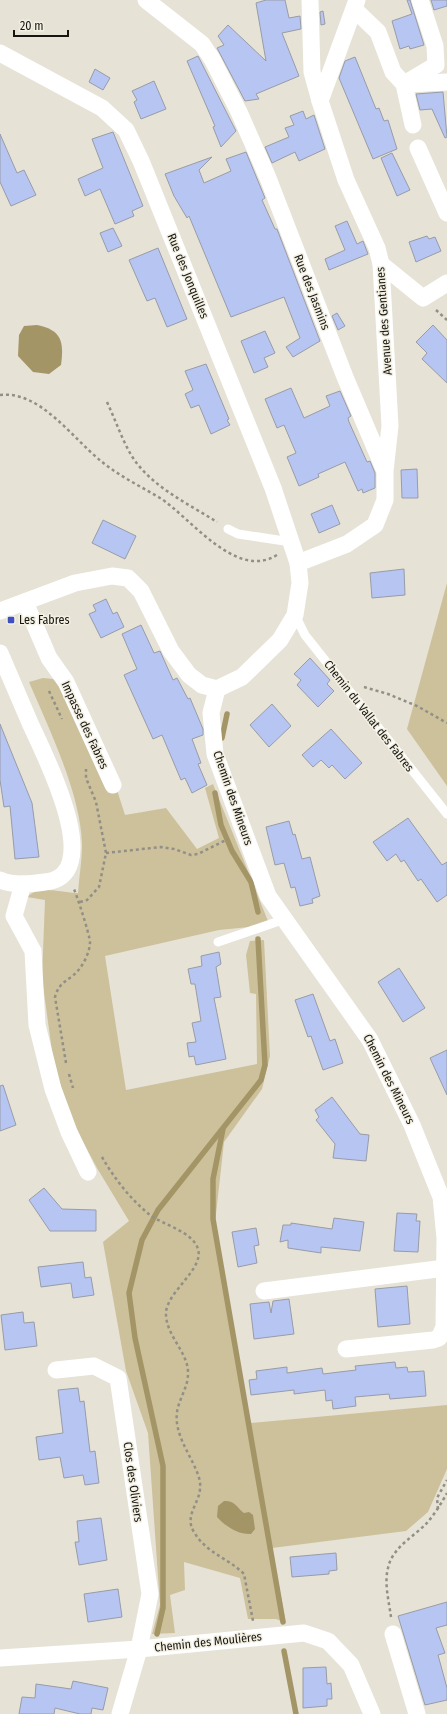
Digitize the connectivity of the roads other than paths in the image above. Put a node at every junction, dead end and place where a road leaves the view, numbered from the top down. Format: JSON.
{"nodes":[{"id":1,"x":146,"y":0,"type":"edge"},
{"id":2,"x":310,"y":0,"type":"edge"},
{"id":3,"x":420,"y":0,"type":"edge"},
{"id":4,"x":356,"y":5,"type":"edge"},
{"id":5,"x":0,"y":53,"type":"edge"},
{"id":6,"x":447,"y":82,"type":"edge"},
{"id":7,"x":404,"y":84,"type":"junction"},
{"id":8,"x":320,"y":101,"type":"junction"},
{"id":9,"x":413,"y":125,"type":"dead end"},
{"id":10,"x":418,"y":148,"type":"dead end"},
{"id":11,"x":447,"y":213,"type":"edge"},
{"id":12,"x":381,"y":264,"type":"junction"},
{"id":13,"x":447,"y":283,"type":"edge"},
{"id":14,"x":385,"y":471,"type":"junction"},
{"id":15,"x":228,"y":529,"type":"road end"},
{"id":16,"x":291,"y":542,"type":"junction"},
{"id":17,"x":298,"y":563,"type":"junction"},
{"id":18,"x":25,"y":602,"type":"junction"},
{"id":19,"x":0,"y":611,"type":"edge"},
{"id":20,"x":295,"y":615,"type":"junction"},
{"id":21,"x":0,"y":653,"type":"edge"},
{"id":22,"x":217,"y":689,"type":"junction"},
{"id":23,"x":113,"y":786,"type":"dead end"},
{"id":24,"x":447,"y":814,"type":"edge"},
{"id":25,"x":0,"y":880,"type":"edge"},
{"id":26,"x":23,"y":884,"type":"junction"},
{"id":27,"x":285,"y":919,"type":"junction"},
{"id":28,"x":218,"y":942,"type":"dead end"},
{"id":29,"x":88,"y":1172,"type":"dead end"},
{"id":30,"x":444,"y":1195,"type":"edge"},
{"id":31,"x":445,"y":1268,"type":"junction"},
{"id":32,"x":264,"y":1291,"type":"dead end"},
{"id":33,"x":446,"y":1300,"type":"edge"},
{"id":34,"x":346,"y":1349,"type":"dead end"},
{"id":35,"x":56,"y":1370,"type":"dead end"},
{"id":36,"x":393,"y":1634,"type":"road end"},
{"id":37,"x":140,"y":1649,"type":"junction"},
{"id":38,"x":0,"y":1658,"type":"edge"},
{"id":39,"x":120,"y":1714,"type":"edge"},
{"id":40,"x":372,"y":1714,"type":"edge"},
{"id":41,"x":417,"y":1714,"type":"edge"}],
"edges":[{"from":1,"to":14,"type":"street","name":"Rue des Jasmins"},
{"from":2,"to":8,"type":"street","name":"Avenue des Gentianes"},
{"from":3,"to":7,"type":"street"},
{"from":4,"to":7,"type":"street"},
{"from":4,"to":8,"type":"street"},
{"from":5,"to":16,"type":"street","name":"Rue des Jonquilles"},
{"from":6,"to":7,"type":"street"},
{"from":7,"to":9,"type":"street"},
{"from":8,"to":12,"type":"street","name":"Avenue des Gentianes"},
{"from":10,"to":11,"type":"street"},
{"from":12,"to":13,"type":"street"},
{"from":12,"to":14,"type":"street","name":"Avenue des Gentianes"},
{"from":14,"to":17,"type":"street","name":"Avenue des Gentianes"},
{"from":15,"to":16,"type":"lane"},
{"from":16,"to":17,"type":"street","name":"Rue des Jonquilles"},
{"from":17,"to":20,"type":"street","name":"Rue des Jonquilles"},
{"from":18,"to":19,"type":"street"},
{"from":18,"to":22,"type":"street"},
{"from":18,"to":23,"type":"street","name":"Impasse des Fabres"},
{"from":20,"to":22,"type":"street"},
{"from":20,"to":24,"type":"lane","name":"Chemin du Vallat des Fabres"},
{"from":21,"to":26,"type":"street"},
{"from":22,"to":27,"type":"street","name":"Chemin des Mineurs"},
{"from":25,"to":26,"type":"street"},
{"from":26,"to":29,"type":"street"},
{"from":27,"to":28,"type":"lane"},
{"from":27,"to":30,"type":"street","name":"Chemin des Mineurs"},
{"from":30,"to":31,"type":"street","name":"Chemin des Mineurs"},
{"from":31,"to":32,"type":"street"},
{"from":31,"to":33,"type":"street","name":"Chemin des Mineurs"},
{"from":33,"to":34,"type":"street","name":"Chemin des Mineurs"},
{"from":35,"to":37,"type":"street","name":"Clos des Oliviers"},
{"from":36,"to":41,"type":"street"},
{"from":37,"to":38,"type":"street","name":"Chemin des Moulières"},
{"from":37,"to":39,"type":"street"},
{"from":37,"to":40,"type":"street","name":"Chemin des Moulières"}]}
